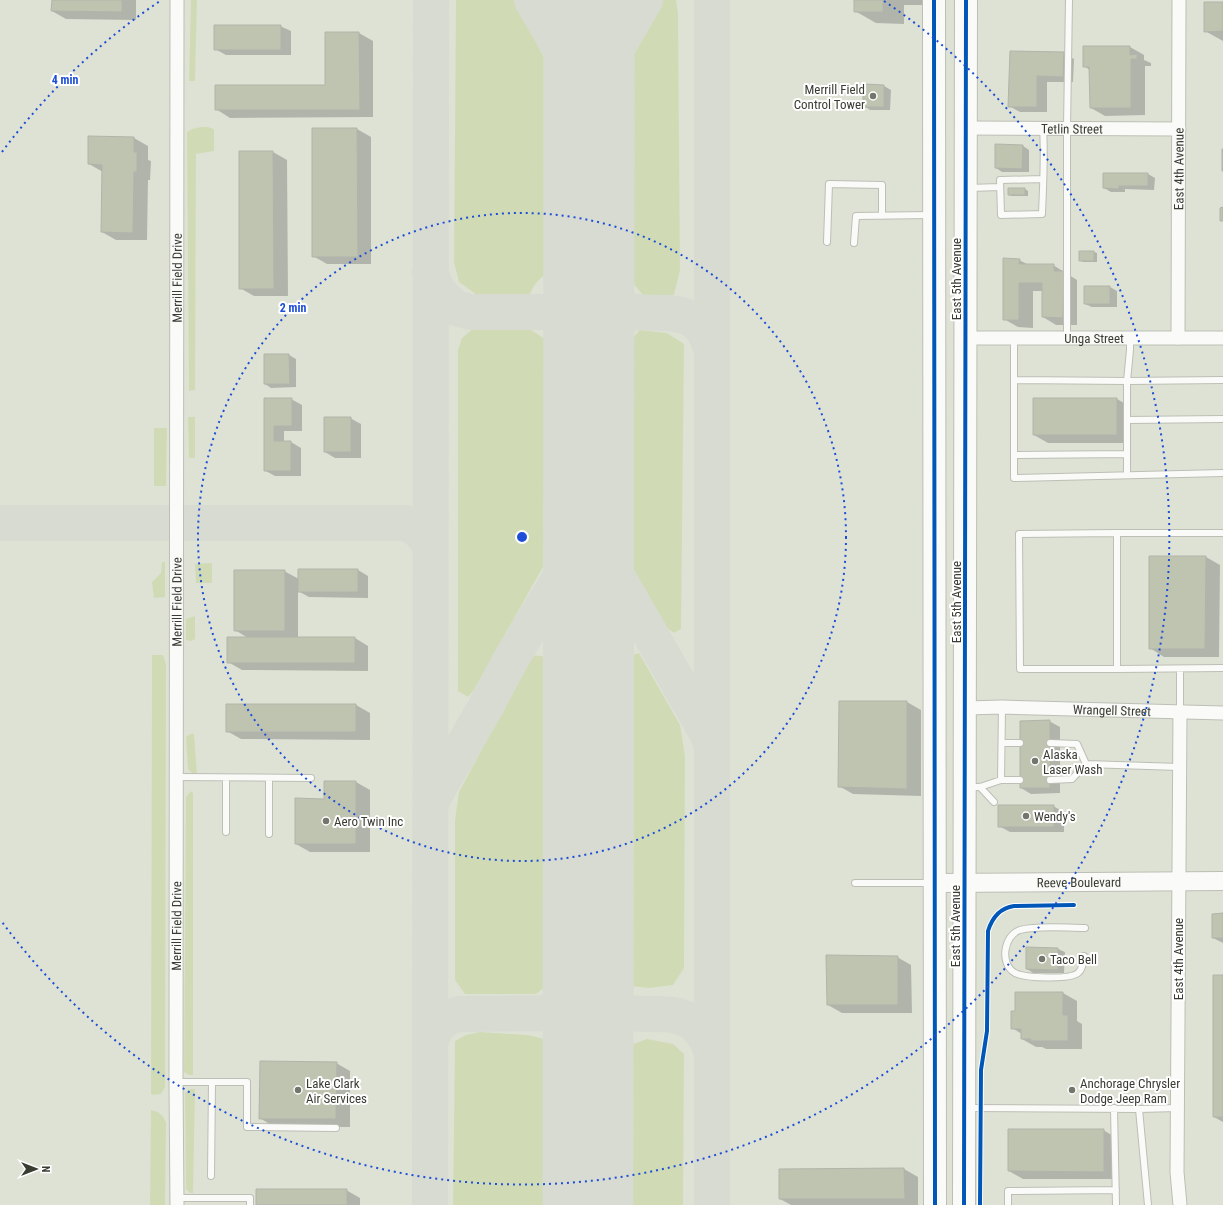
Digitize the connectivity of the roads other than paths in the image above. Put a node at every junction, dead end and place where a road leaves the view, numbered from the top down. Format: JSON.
{"nodes":[{"id":1,"x":178,"y":0,"type":"edge"},
{"id":2,"x":934,"y":0,"type":"edge"},
{"id":3,"x":966,"y":0,"type":"edge"},
{"id":4,"x":1069,"y":0,"type":"edge"},
{"id":5,"x":1179,"y":0,"type":"edge"},
{"id":6,"x":965,"y":128,"type":"junction"},
{"id":7,"x":1043,"y":128,"type":"junction"},
{"id":8,"x":1067,"y":128,"type":"junction"},
{"id":9,"x":1179,"y":129,"type":"junction"},
{"id":10,"x":1043,"y":179,"type":"junction"},
{"id":11,"x":1000,"y":187,"type":"junction"},
{"id":12,"x":965,"y":188,"type":"junction"},
{"id":13,"x":935,"y":215,"type":"junction"},
{"id":14,"x":882,"y":216,"type":"junction"},
{"id":15,"x":827,"y":242,"type":"dead end"},
{"id":16,"x":854,"y":243,"type":"dead end"},
{"id":17,"x":1067,"y":337,"type":"junction"},
{"id":18,"x":966,"y":338,"type":"junction"},
{"id":19,"x":1014,"y":338,"type":"junction"},
{"id":20,"x":1130,"y":338,"type":"junction"},
{"id":21,"x":1178,"y":338,"type":"junction"},
{"id":22,"x":1223,"y":338,"type":"edge"},
{"id":23,"x":1014,"y":380,"type":"junction"},
{"id":24,"x":1223,"y":380,"type":"edge"},
{"id":25,"x":1127,"y":381,"type":"junction"},
{"id":26,"x":1127,"y":420,"type":"junction"},
{"id":27,"x":1223,"y":420,"type":"edge"},
{"id":28,"x":1127,"y":454,"type":"junction"},
{"id":29,"x":1014,"y":455,"type":"junction"},
{"id":30,"x":1223,"y":473,"type":"edge"},
{"id":31,"x":1127,"y":475,"type":"junction"},
{"id":32,"x":1117,"y":533,"type":"junction"},
{"id":33,"x":1223,"y":533,"type":"edge"},
{"id":34,"x":1180,"y":668,"type":"junction"},
{"id":35,"x":1223,"y":668,"type":"edge"},
{"id":36,"x":1117,"y":670,"type":"junction"},
{"id":37,"x":1002,"y":707,"type":"junction"},
{"id":38,"x":966,"y":708,"type":"junction"},
{"id":39,"x":1180,"y":712,"type":"junction"},
{"id":40,"x":1223,"y":713,"type":"edge"},
{"id":41,"x":1002,"y":743,"type":"junction"},
{"id":42,"x":1020,"y":743,"type":"dead end"},
{"id":43,"x":1050,"y":743,"type":"dead end"},
{"id":44,"x":1086,"y":764,"type":"junction"},
{"id":45,"x":1180,"y":767,"type":"junction"},
{"id":46,"x":176,"y":777,"type":"junction"},
{"id":47,"x":226,"y":778,"type":"junction"},
{"id":48,"x":269,"y":778,"type":"junction"},
{"id":49,"x":311,"y":778,"type":"dead end"},
{"id":50,"x":1001,"y":780,"type":"junction"},
{"id":51,"x":1020,"y":780,"type":"dead end"},
{"id":52,"x":1050,"y":780,"type":"dead end"},
{"id":53,"x":973,"y":787,"type":"junction"},
{"id":54,"x":994,"y":802,"type":"dead end"},
{"id":55,"x":226,"y":832,"type":"dead end"},
{"id":56,"x":269,"y":834,"type":"dead end"},
{"id":57,"x":1223,"y":881,"type":"edge"},
{"id":58,"x":965,"y":882,"type":"junction"},
{"id":59,"x":1179,"y":882,"type":"junction"},
{"id":60,"x":855,"y":883,"type":"dead end"},
{"id":61,"x":935,"y":883,"type":"junction"},
{"id":62,"x":1085,"y":928,"type":"dead end"},
{"id":63,"x":1084,"y":956,"type":"dead end"},
{"id":64,"x":176,"y":1082,"type":"junction"},
{"id":65,"x":212,"y":1082,"type":"junction"},
{"id":66,"x":964,"y":1108,"type":"junction"},
{"id":67,"x":1114,"y":1108,"type":"junction"},
{"id":68,"x":1177,"y":1108,"type":"junction"},
{"id":69,"x":1139,"y":1109,"type":"junction"},
{"id":70,"x":336,"y":1128,"type":"dead end"},
{"id":71,"x":211,"y":1176,"type":"dead end"},
{"id":72,"x":1116,"y":1190,"type":"junction"},
{"id":73,"x":177,"y":1202,"type":"edge"},
{"id":74,"x":250,"y":1205,"type":"edge"},
{"id":75,"x":935,"y":1205,"type":"edge"},
{"id":76,"x":964,"y":1205,"type":"edge"},
{"id":77,"x":1008,"y":1205,"type":"edge"},
{"id":78,"x":1116,"y":1205,"type":"edge"},
{"id":79,"x":1148,"y":1205,"type":"edge"},
{"id":80,"x":1180,"y":1205,"type":"edge"}],
"edges":[{"from":1,"to":46,"type":"street","name":"Merrill Field Drive"},
{"from":2,"to":13,"type":"highway","name":"East 5th Avenue"},
{"from":3,"to":6,"type":"highway","name":"East 5th Avenue"},
{"from":4,"to":8,"type":"lane"},
{"from":5,"to":9,"type":"street","name":"East 4th Avenue"},
{"from":6,"to":7,"type":"street","name":"Tetlin Street"},
{"from":6,"to":12,"type":"highway","name":"East 5th Avenue"},
{"from":7,"to":8,"type":"street","name":"Tetlin Street"},
{"from":7,"to":10,"type":"lane"},
{"from":8,"to":9,"type":"street","name":"Tetlin Street"},
{"from":8,"to":17,"type":"lane"},
{"from":9,"to":21,"type":"street","name":"East 4th Avenue"},
{"from":10,"to":11,"type":"lane"},
{"from":10,"to":11,"type":"lane"},
{"from":11,"to":12,"type":"lane"},
{"from":12,"to":18,"type":"highway","name":"East 5th Avenue"},
{"from":13,"to":14,"type":"lane"},
{"from":13,"to":61,"type":"highway","name":"East 5th Avenue"},
{"from":14,"to":15,"type":"lane"},
{"from":14,"to":16,"type":"lane"},
{"from":17,"to":19,"type":"street","name":"Unga Street"},
{"from":17,"to":20,"type":"street","name":"Unga Street"},
{"from":18,"to":19,"type":"street","name":"Unga Street"},
{"from":18,"to":38,"type":"highway","name":"East 5th Avenue"},
{"from":19,"to":23,"type":"lane"},
{"from":20,"to":21,"type":"street","name":"Unga Street"},
{"from":20,"to":25,"type":"lane"},
{"from":21,"to":22,"type":"street","name":"Unga Street"},
{"from":23,"to":25,"type":"lane"},
{"from":23,"to":29,"type":"lane"},
{"from":24,"to":25,"type":"lane"},
{"from":25,"to":26,"type":"lane"},
{"from":26,"to":27,"type":"lane"},
{"from":26,"to":28,"type":"lane"},
{"from":28,"to":29,"type":"lane"},
{"from":28,"to":31,"type":"lane"},
{"from":29,"to":31,"type":"lane"},
{"from":30,"to":31,"type":"lane"},
{"from":32,"to":33,"type":"lane"},
{"from":32,"to":36,"type":"lane"},
{"from":32,"to":36,"type":"lane"},
{"from":34,"to":35,"type":"lane"},
{"from":34,"to":36,"type":"lane"},
{"from":34,"to":39,"type":"lane"},
{"from":37,"to":38,"type":"street","name":"Wrangell Street"},
{"from":37,"to":39,"type":"street","name":"Wrangell Street"},
{"from":37,"to":41,"type":"lane"},
{"from":38,"to":53,"type":"highway","name":"East 5th Avenue"},
{"from":39,"to":40,"type":"street","name":"Wrangell Street"},
{"from":39,"to":45,"type":"street","name":"East 4th Avenue"},
{"from":41,"to":42,"type":"lane"},
{"from":41,"to":50,"type":"lane"},
{"from":43,"to":44,"type":"lane"},
{"from":44,"to":45,"type":"lane"},
{"from":44,"to":52,"type":"lane"},
{"from":45,"to":59,"type":"street","name":"East 4th Avenue"},
{"from":46,"to":47,"type":"lane"},
{"from":46,"to":64,"type":"street","name":"Merrill Field Drive"},
{"from":47,"to":48,"type":"lane"},
{"from":47,"to":55,"type":"lane"},
{"from":48,"to":49,"type":"lane"},
{"from":48,"to":56,"type":"lane"},
{"from":50,"to":51,"type":"lane"},
{"from":50,"to":53,"type":"lane"},
{"from":53,"to":54,"type":"lane"},
{"from":53,"to":58,"type":"highway","name":"East 5th Avenue"},
{"from":57,"to":59,"type":"street","name":"Reeve Boulevard"},
{"from":58,"to":59,"type":"street","name":"Reeve Boulevard"},
{"from":58,"to":61,"type":"street","name":"Reeve Boulevard"},
{"from":58,"to":66,"type":"highway","name":"East 5th Avenue"},
{"from":59,"to":68,"type":"street","name":"East 4th Avenue"},
{"from":60,"to":61,"type":"lane"},
{"from":61,"to":75,"type":"highway","name":"East 5th Avenue"},
{"from":62,"to":63,"type":"lane"},
{"from":64,"to":65,"type":"lane"},
{"from":64,"to":73,"type":"street","name":"Merrill Field Drive"},
{"from":65,"to":70,"type":"lane"},
{"from":65,"to":71,"type":"lane"},
{"from":66,"to":67,"type":"lane"},
{"from":66,"to":76,"type":"highway","name":"East 5th Avenue"},
{"from":67,"to":69,"type":"lane"},
{"from":67,"to":72,"type":"lane"},
{"from":68,"to":69,"type":"lane"},
{"from":68,"to":80,"type":"street","name":"East 4th Avenue"},
{"from":69,"to":79,"type":"lane"},
{"from":72,"to":77,"type":"lane"},
{"from":72,"to":78,"type":"lane"},
{"from":73,"to":74,"type":"lane"}]}
